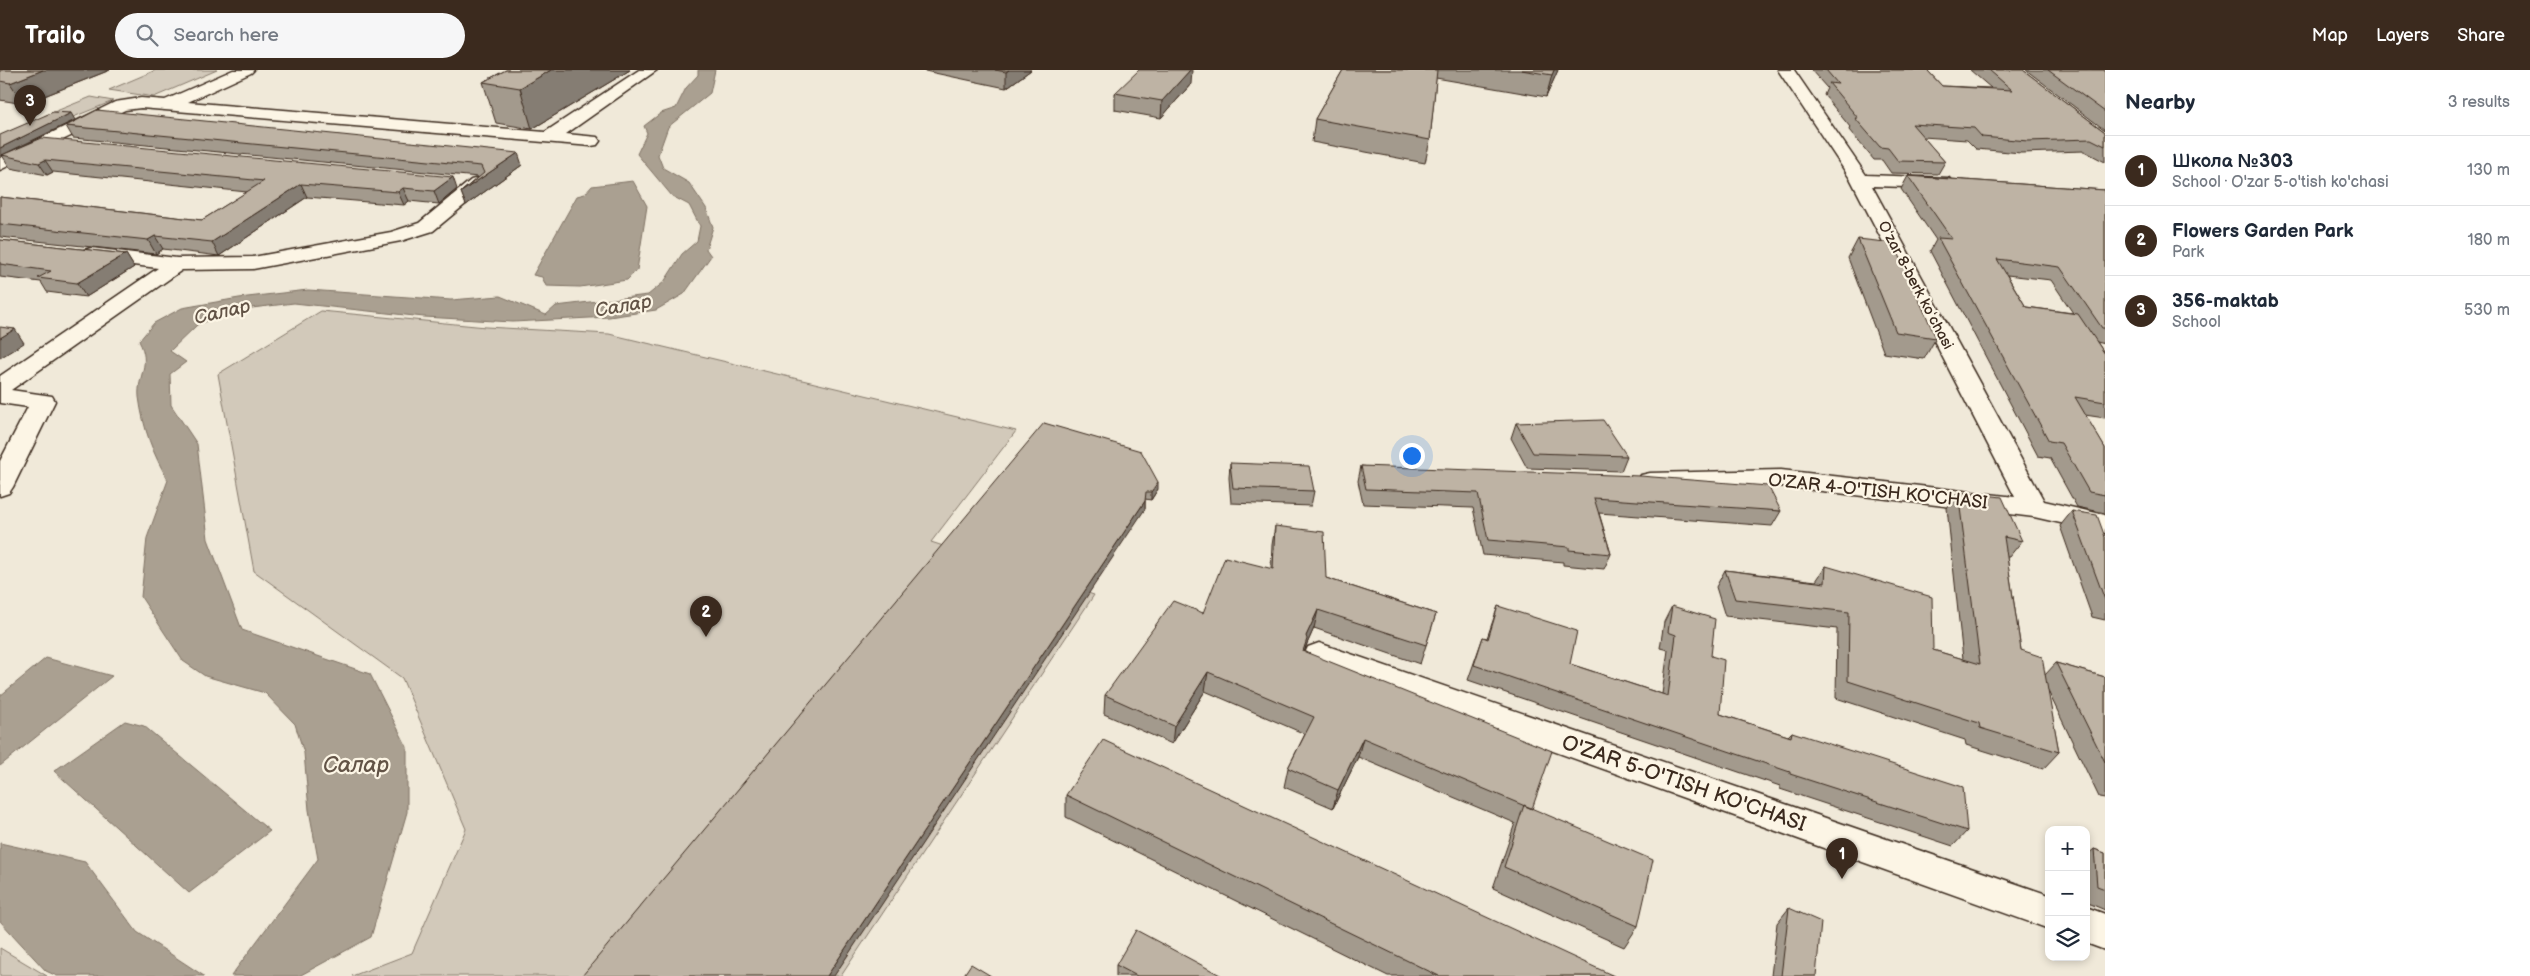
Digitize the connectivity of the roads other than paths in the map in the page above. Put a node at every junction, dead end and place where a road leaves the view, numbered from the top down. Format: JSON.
{"nodes":[{"id":1,"x":246,"y":70,"type":"edge"},
{"id":2,"x":649,"y":70,"type":"edge"},
{"id":3,"x":1786,"y":70,"type":"edge"},
{"id":4,"x":168,"y":105,"type":"junction"},
{"id":5,"x":549,"y":137,"type":"junction"},
{"id":6,"x":591,"y":141,"type":"dead end"},
{"id":7,"x":44,"y":142,"type":"junction"},
{"id":8,"x":74,"y":145,"type":"edge"},
{"id":9,"x":0,"y":165,"type":"edge"},
{"id":10,"x":1860,"y":180,"type":"junction"},
{"id":11,"x":448,"y":182,"type":"edge"},
{"id":12,"x":1956,"y":183,"type":"edge"},
{"id":13,"x":69,"y":252,"type":"edge"},
{"id":14,"x":177,"y":264,"type":"junction"},
{"id":15,"x":0,"y":387,"type":"edge"},
{"id":16,"x":0,"y":396,"type":"edge"},
{"id":17,"x":1621,"y":481,"type":"edge"},
{"id":18,"x":0,"y":487,"type":"edge"},
{"id":19,"x":2034,"y":508,"type":"junction"},
{"id":20,"x":2105,"y":524,"type":"edge"},
{"id":21,"x":1319,"y":655,"type":"edge"},
{"id":22,"x":2045,"y":911,"type":"edge"},
{"id":23,"x":2090,"y":926,"type":"edge"},
{"id":24,"x":2105,"y":932,"type":"edge"}],
"edges":[{"from":1,"to":4,"type":"street"},
{"from":2,"to":5,"type":"street"},
{"from":3,"to":10,"type":"street","name":"Oʻzar 8-berk koʻchasi"},
{"from":4,"to":5,"type":"street"},
{"from":4,"to":7,"type":"street"},
{"from":5,"to":6,"type":"street"},
{"from":7,"to":8,"type":"street"},
{"from":7,"to":9,"type":"street"},
{"from":10,"to":12,"type":"street"},
{"from":10,"to":19,"type":"street","name":"Oʻzar 8-berk koʻchasi"},
{"from":11,"to":14,"type":"street"},
{"from":13,"to":14,"type":"street"},
{"from":14,"to":15,"type":"street"},
{"from":16,"to":18,"type":"street"},
{"from":17,"to":19,"type":"street","name":"O'ZAR 4-O'TISH KO'CHASI"},
{"from":19,"to":20,"type":"street","name":"O'ZAR 4-O'TISH KO'CHASI"},
{"from":21,"to":22,"type":"street","name":"O'ZAR 5-O'TISH KO'CHASI"},
{"from":23,"to":24,"type":"street"}]}
